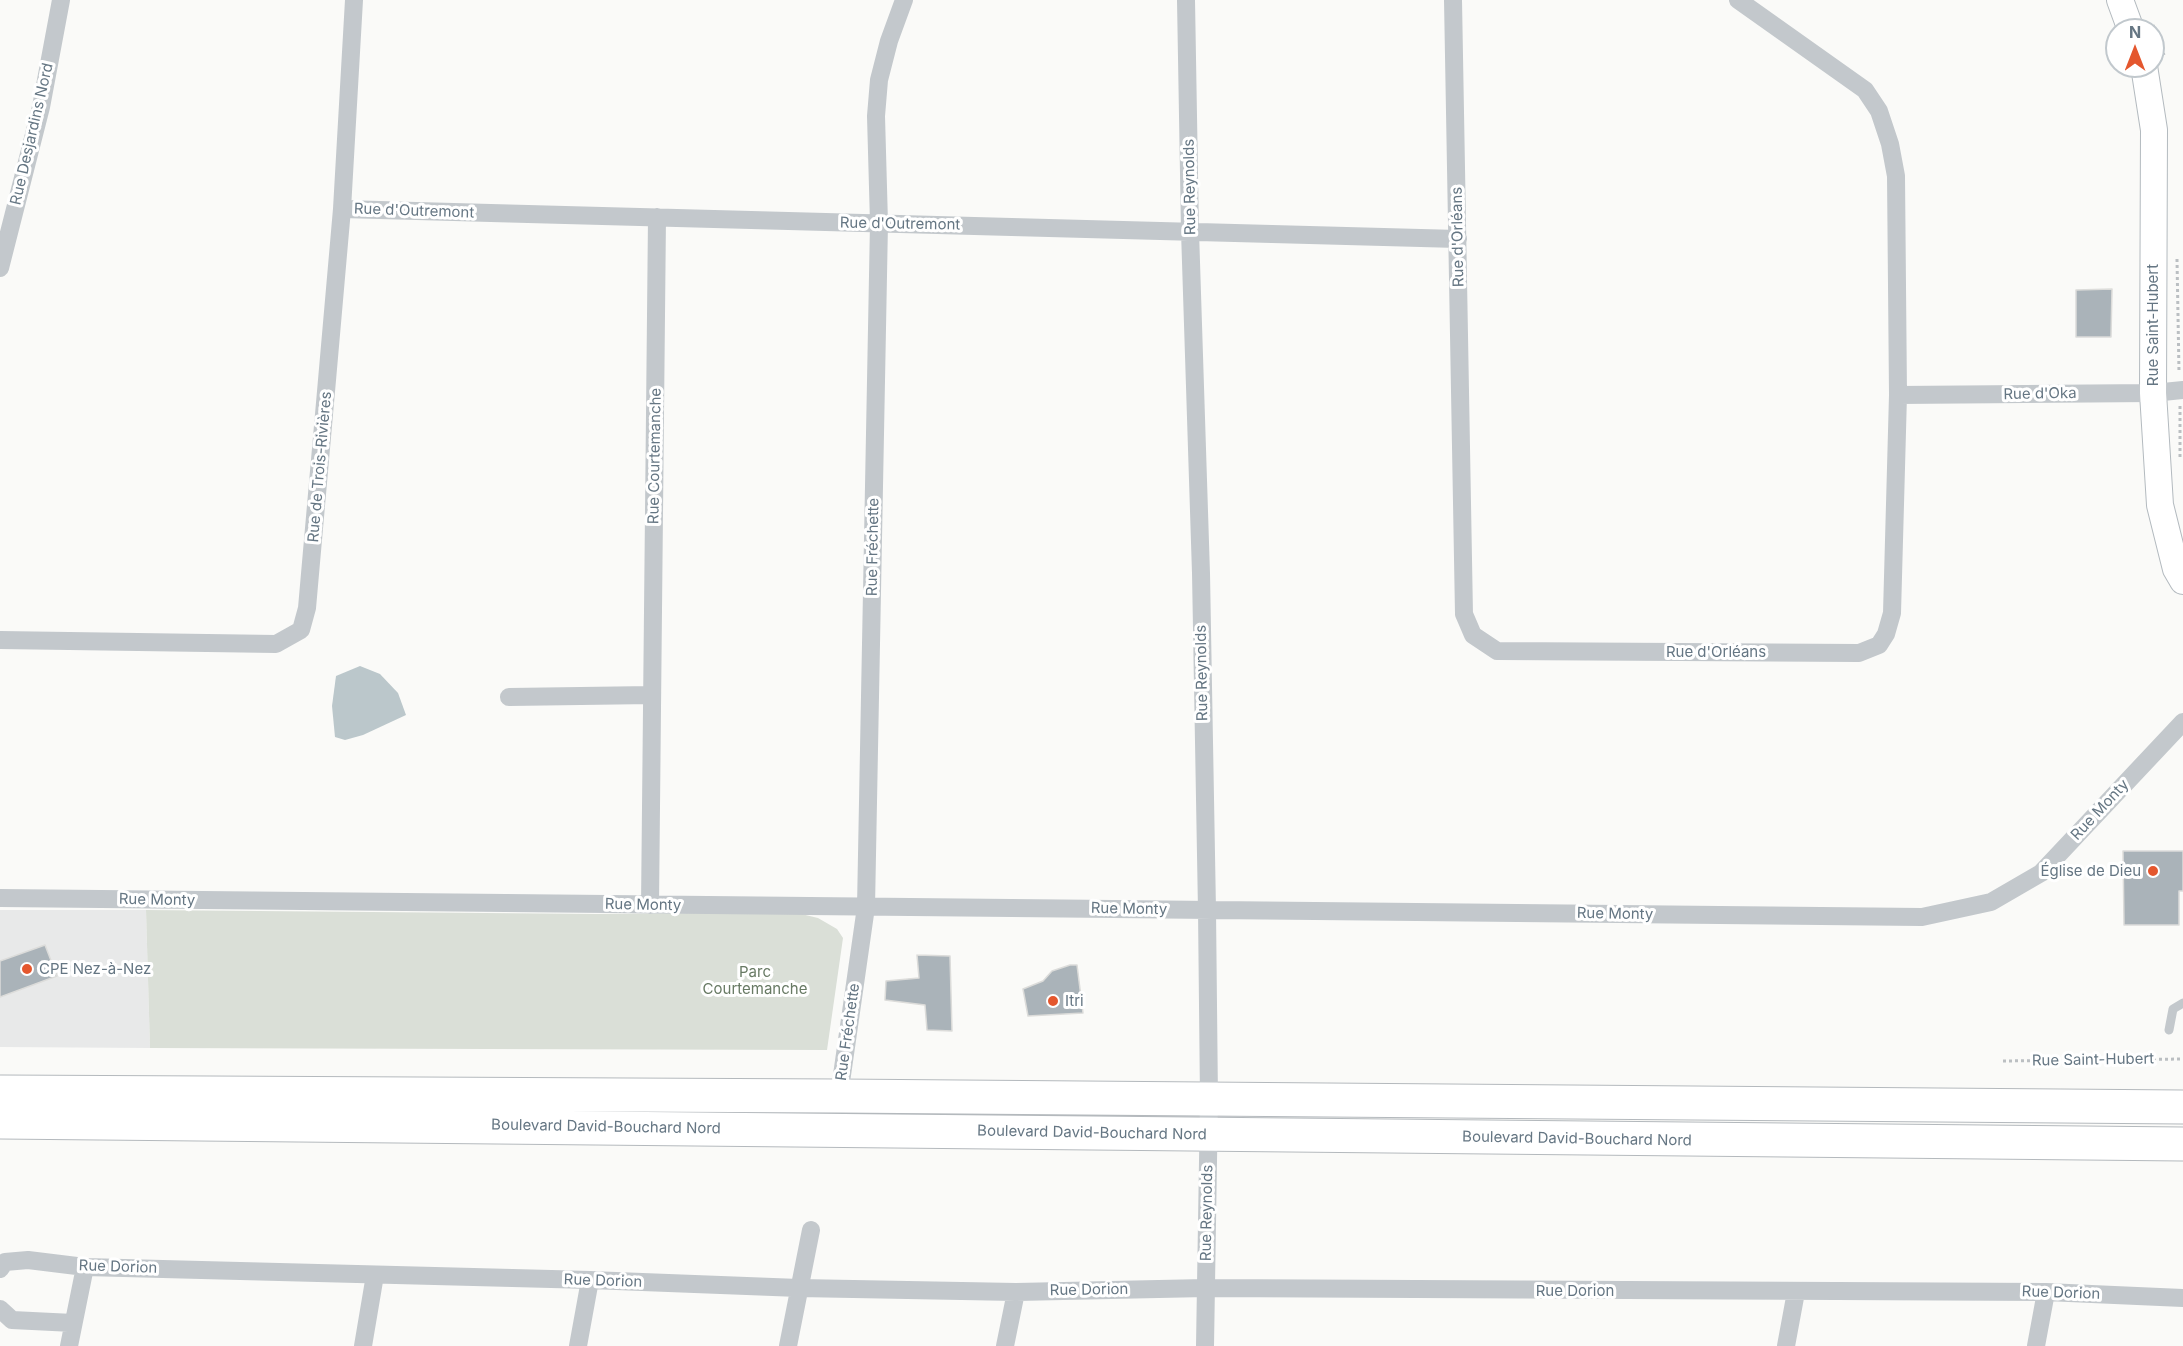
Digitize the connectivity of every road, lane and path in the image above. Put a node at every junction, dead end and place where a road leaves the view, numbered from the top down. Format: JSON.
{"nodes":[{"id":1,"x":61,"y":0,"type":"edge"},
{"id":2,"x":354,"y":0,"type":"edge"},
{"id":3,"x":904,"y":0,"type":"edge"},
{"id":4,"x":1186,"y":0,"type":"edge"},
{"id":5,"x":1453,"y":0,"type":"edge"},
{"id":6,"x":1738,"y":0,"type":"edge"},
{"id":7,"x":2120,"y":0,"type":"edge"},
{"id":8,"x":2127,"y":18,"type":"edge"},
{"id":9,"x":2147,"y":78,"type":"edge"},
{"id":10,"x":342,"y":209,"type":"junction"},
{"id":11,"x":657,"y":217,"type":"junction"},
{"id":12,"x":879,"y":223,"type":"junction"},
{"id":13,"x":1190,"y":231,"type":"junction"},
{"id":14,"x":1458,"y":238,"type":"junction"},
{"id":15,"x":0,"y":268,"type":"edge"},
{"id":16,"x":2183,"y":390,"type":"edge"},
{"id":17,"x":2153,"y":393,"type":"junction"},
{"id":18,"x":1898,"y":395,"type":"junction"},
{"id":19,"x":2183,"y":581,"type":"edge"},
{"id":20,"x":0,"y":640,"type":"edge"},
{"id":21,"x":652,"y":695,"type":"junction"},
{"id":22,"x":509,"y":697,"type":"dead end"},
{"id":23,"x":2183,"y":722,"type":"edge"},
{"id":24,"x":0,"y":898,"type":"edge"},
{"id":25,"x":650,"y":905,"type":"junction"},
{"id":26,"x":866,"y":907,"type":"junction"},
{"id":27,"x":1207,"y":910,"type":"junction"},
{"id":28,"x":2183,"y":1003,"type":"edge"},
{"id":29,"x":2169,"y":1030,"type":"dead end"},
{"id":30,"x":2183,"y":1059,"type":"edge"},
{"id":31,"x":2003,"y":1061,"type":"dead end"},
{"id":32,"x":0,"y":1092,"type":"edge"},
{"id":33,"x":839,"y":1096,"type":"junction"},
{"id":34,"x":1209,"y":1100,"type":"junction"},
{"id":35,"x":2183,"y":1107,"type":"edge"},
{"id":36,"x":0,"y":1122,"type":"edge"},
{"id":37,"x":1208,"y":1134,"type":"junction"},
{"id":38,"x":2183,"y":1144,"type":"edge"},
{"id":39,"x":811,"y":1230,"type":"dead end"},
{"id":40,"x":85,"y":1267,"type":"junction"},
{"id":41,"x":0,"y":1269,"type":"edge"},
{"id":42,"x":375,"y":1275,"type":"junction"},
{"id":43,"x":590,"y":1280,"type":"junction"},
{"id":44,"x":799,"y":1288,"type":"junction"},
{"id":45,"x":1206,"y":1288,"type":"junction"},
{"id":46,"x":1017,"y":1292,"type":"junction"},
{"id":47,"x":1796,"y":1292,"type":"junction"},
{"id":48,"x":2046,"y":1292,"type":"junction"},
{"id":49,"x":2183,"y":1298,"type":"edge"},
{"id":50,"x":0,"y":1309,"type":"edge"},
{"id":51,"x":73,"y":1323,"type":"junction"},
{"id":52,"x":69,"y":1346,"type":"edge"},
{"id":53,"x":363,"y":1346,"type":"edge"},
{"id":54,"x":578,"y":1346,"type":"edge"},
{"id":55,"x":788,"y":1346,"type":"edge"},
{"id":56,"x":1005,"y":1346,"type":"edge"},
{"id":57,"x":1205,"y":1346,"type":"edge"},
{"id":58,"x":1786,"y":1346,"type":"edge"},
{"id":59,"x":2036,"y":1346,"type":"edge"}],
"edges":[{"from":1,"to":15,"type":"street","name":"Rue Desjardins Nord"},
{"from":2,"to":10,"type":"street","name":"Rue de Trois-Rivières"},
{"from":3,"to":12,"type":"street","name":"Rue Fréchette"},
{"from":4,"to":13,"type":"street","name":"Rue Reynolds"},
{"from":5,"to":14,"type":"street","name":"Rue d'Orléans"},
{"from":6,"to":18,"type":"street","name":"Rue d'Orléans"},
{"from":7,"to":8,"type":"street"},
{"from":9,"to":17,"type":"street","name":"Rue Saint-Hubert"},
{"from":10,"to":11,"type":"street","name":"Rue d'Outremont"},
{"from":10,"to":20,"type":"street","name":"Rue de Trois-Rivières"},
{"from":11,"to":12,"type":"street","name":"Rue d'Outremont"},
{"from":11,"to":21,"type":"street","name":"Rue Courtemanche"},
{"from":12,"to":13,"type":"street","name":"Rue d'Outremont"},
{"from":12,"to":26,"type":"street","name":"Rue Fréchette"},
{"from":13,"to":14,"type":"street","name":"Rue d'Outremont"},
{"from":13,"to":27,"type":"street","name":"Rue Reynolds"},
{"from":14,"to":18,"type":"street","name":"Rue d'Orléans"},
{"from":16,"to":17,"type":"street","name":"Rue d'Oka"},
{"from":17,"to":18,"type":"street","name":"Rue d'Oka"},
{"from":17,"to":19,"type":"street","name":"Rue Saint-Hubert"},
{"from":21,"to":22,"type":"street"},
{"from":21,"to":25,"type":"street","name":"Rue Courtemanche"},
{"from":23,"to":27,"type":"street","name":"Rue Monty"},
{"from":24,"to":25,"type":"street","name":"Rue Monty"},
{"from":25,"to":26,"type":"street","name":"Rue Monty"},
{"from":26,"to":27,"type":"street","name":"Rue Monty"},
{"from":26,"to":33,"type":"street","name":"Rue Fréchette"},
{"from":27,"to":34,"type":"street","name":"Rue Reynolds"},
{"from":28,"to":29,"type":"lane"},
{"from":30,"to":31,"type":"path","name":"Rue Saint-Hubert"},
{"from":32,"to":33,"type":"highway","name":"Boulevard David-Bouchard Nord"},
{"from":33,"to":34,"type":"highway","name":"Boulevard David-Bouchard Nord"},
{"from":34,"to":35,"type":"highway","name":"Boulevard David-Bouchard Nord"},
{"from":34,"to":37,"type":"street","name":"Rue Reynolds"},
{"from":36,"to":37,"type":"highway","name":"Boulevard David-Bouchard Nord"},
{"from":37,"to":38,"type":"highway","name":"Boulevard David-Bouchard Nord"},
{"from":37,"to":45,"type":"street","name":"Rue Reynolds"},
{"from":39,"to":44,"type":"street"},
{"from":40,"to":41,"type":"street","name":"Rue Dorion"},
{"from":40,"to":42,"type":"street","name":"Rue Dorion"},
{"from":40,"to":51,"type":"street"},
{"from":42,"to":43,"type":"street","name":"Rue Dorion"},
{"from":42,"to":53,"type":"street"},
{"from":43,"to":44,"type":"street","name":"Rue Dorion"},
{"from":43,"to":54,"type":"street"},
{"from":44,"to":46,"type":"street","name":"Rue Dorion"},
{"from":44,"to":55,"type":"street"},
{"from":45,"to":46,"type":"street","name":"Rue Dorion"},
{"from":45,"to":47,"type":"street","name":"Rue Dorion"},
{"from":45,"to":57,"type":"street","name":"Rue Reynolds"},
{"from":46,"to":56,"type":"street"},
{"from":47,"to":48,"type":"street","name":"Rue Dorion"},
{"from":47,"to":58,"type":"street"},
{"from":48,"to":49,"type":"street","name":"Rue Dorion"},
{"from":48,"to":59,"type":"street"},
{"from":50,"to":51,"type":"street"},
{"from":51,"to":52,"type":"street"}]}
